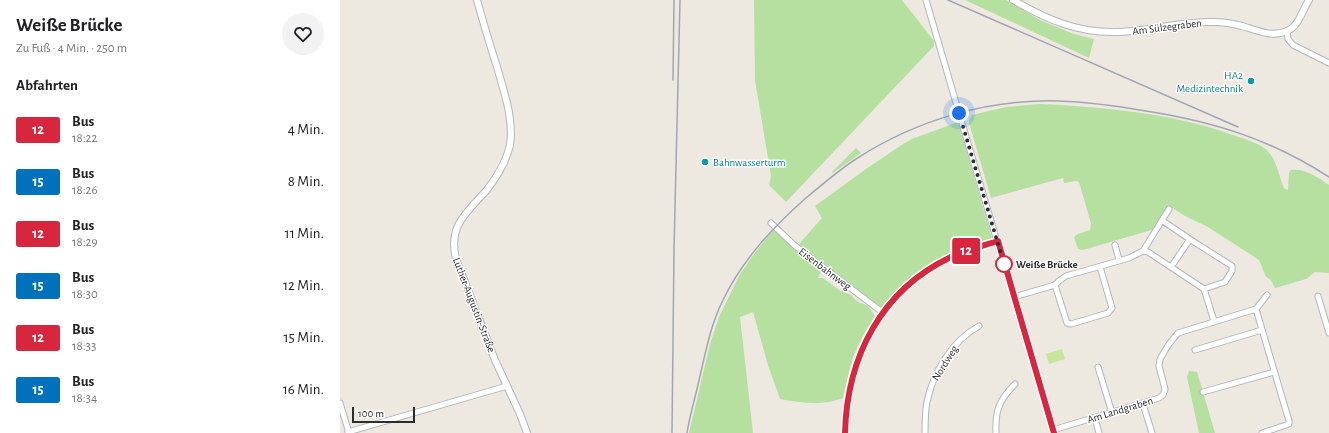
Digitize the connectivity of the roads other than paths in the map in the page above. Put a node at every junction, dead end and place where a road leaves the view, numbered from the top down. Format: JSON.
{"nodes":[{"id":1,"x":477,"y":0,"type":"edge"},
{"id":2,"x":1013,"y":0,"type":"edge"},
{"id":3,"x":1309,"y":0,"type":"edge"},
{"id":4,"x":927,"y":2,"type":"edge"},
{"id":5,"x":1286,"y":32,"type":"junction"},
{"id":6,"x":1329,"y":64,"type":"edge"},
{"id":7,"x":1169,"y":209,"type":"dead end"},
{"id":8,"x":1162,"y":220,"type":"junction"},
{"id":9,"x":771,"y":223,"type":"dead end"},
{"id":10,"x":1191,"y":240,"type":"junction"},
{"id":11,"x":998,"y":241,"type":"junction"},
{"id":12,"x":1114,"y":245,"type":"dead end"},
{"id":13,"x":1143,"y":251,"type":"junction"},
{"id":14,"x":1119,"y":260,"type":"junction"},
{"id":15,"x":1100,"y":267,"type":"junction"},
{"id":16,"x":1171,"y":267,"type":"junction"},
{"id":17,"x":1055,"y":285,"type":"junction"},
{"id":18,"x":1204,"y":289,"type":"junction"},
{"id":19,"x":1267,"y":295,"type":"dead end"},
{"id":20,"x":1318,"y":296,"type":"dead end"},
{"id":21,"x":1014,"y":297,"type":"junction"},
{"id":22,"x":1256,"y":309,"type":"junction"},
{"id":23,"x":882,"y":312,"type":"junction"},
{"id":24,"x":1214,"y":321,"type":"junction"},
{"id":25,"x":979,"y":326,"type":"dead end"},
{"id":26,"x":1262,"y":330,"type":"junction"},
{"id":27,"x":1329,"y":333,"type":"edge"},
{"id":28,"x":1195,"y":350,"type":"dead end"},
{"id":29,"x":1098,"y":367,"type":"dead end"},
{"id":30,"x":1274,"y":372,"type":"junction"},
{"id":31,"x":1015,"y":384,"type":"dead end"},
{"id":32,"x":507,"y":386,"type":"junction"},
{"id":33,"x":1203,"y":392,"type":"dead end"},
{"id":34,"x":340,"y":403,"type":"edge"},
{"id":35,"x":1143,"y":404,"type":"junction"},
{"id":36,"x":1112,"y":413,"type":"junction"},
{"id":37,"x":1095,"y":418,"type":"junction"},
{"id":38,"x":1054,"y":431,"type":"edge"},
{"id":39,"x":349,"y":432,"type":"edge"},
{"id":40,"x":527,"y":433,"type":"edge"},
{"id":41,"x":846,"y":433,"type":"edge"},
{"id":42,"x":925,"y":433,"type":"edge"},
{"id":43,"x":996,"y":433,"type":"edge"},
{"id":44,"x":1099,"y":433,"type":"edge"},
{"id":45,"x":1152,"y":433,"type":"edge"},
{"id":46,"x":1262,"y":433,"type":"edge"}],
"edges":[{"from":1,"to":32,"type":"street","name":"Luther-Augustin-Straße"},
{"from":2,"to":5,"type":"street","name":"Am Sülzegraben"},
{"from":3,"to":5,"type":"street"},
{"from":4,"to":11,"type":"street"},
{"from":5,"to":6,"type":"street"},
{"from":7,"to":8,"type":"street"},
{"from":8,"to":10,"type":"street"},
{"from":8,"to":13,"type":"street"},
{"from":9,"to":23,"type":"street","name":"Eisenbahnweg"},
{"from":10,"to":16,"type":"street"},
{"from":10,"to":18,"type":"street"},
{"from":11,"to":21,"type":"street"},
{"from":11,"to":23,"type":"street"},
{"from":12,"to":14,"type":"street"},
{"from":13,"to":14,"type":"street"},
{"from":13,"to":16,"type":"street"},
{"from":14,"to":15,"type":"street"},
{"from":15,"to":17,"type":"street"},
{"from":15,"to":17,"type":"street"},
{"from":16,"to":18,"type":"street"},
{"from":17,"to":21,"type":"street"},
{"from":18,"to":24,"type":"street"},
{"from":19,"to":22,"type":"street"},
{"from":20,"to":27,"type":"street"},
{"from":21,"to":38,"type":"street"},
{"from":22,"to":24,"type":"street","name":"Am Landgraben"},
{"from":22,"to":26,"type":"street"},
{"from":23,"to":41,"type":"street"},
{"from":24,"to":35,"type":"street","name":"Am Landgraben"},
{"from":25,"to":42,"type":"street","name":"Nordweg"},
{"from":26,"to":28,"type":"street"},
{"from":26,"to":30,"type":"street"},
{"from":29,"to":36,"type":"street"},
{"from":30,"to":33,"type":"street"},
{"from":30,"to":46,"type":"street"},
{"from":31,"to":43,"type":"street"},
{"from":32,"to":39,"type":"street"},
{"from":32,"to":40,"type":"street","name":"Luther-Augustin-Straße"},
{"from":34,"to":39,"type":"street"},
{"from":35,"to":36,"type":"street","name":"Am Landgraben"},
{"from":35,"to":45,"type":"street"},
{"from":36,"to":37,"type":"street","name":"Am Landgraben"},
{"from":37,"to":38,"type":"street","name":"Am Landgraben"},
{"from":37,"to":44,"type":"street"}]}
